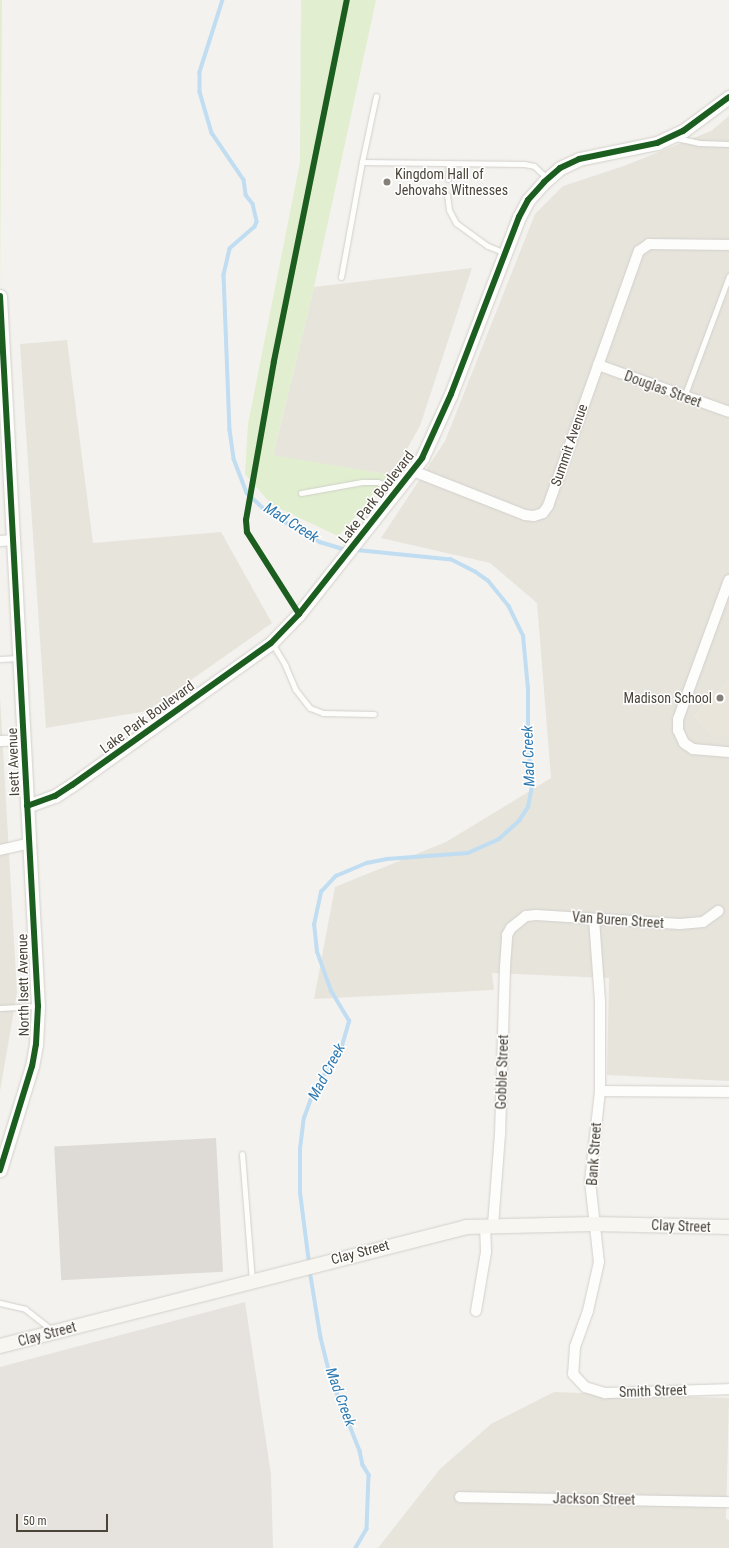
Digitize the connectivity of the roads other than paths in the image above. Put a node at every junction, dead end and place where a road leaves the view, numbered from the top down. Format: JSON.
{"nodes":[{"id":1,"x":376,"y":96,"type":"dead end"},
{"id":2,"x":729,"y":97,"type":"edge"},
{"id":3,"x":671,"y":137,"type":"junction"},
{"id":4,"x":729,"y":144,"type":"edge"},
{"id":5,"x":362,"y":162,"type":"junction"},
{"id":6,"x":449,"y":163,"type":"junction"},
{"id":7,"x":548,"y":178,"type":"junction"},
{"id":8,"x":448,"y":179,"type":"dead end"},
{"id":9,"x":447,"y":195,"type":"dead end"},
{"id":10,"x":729,"y":245,"type":"edge"},
{"id":11,"x":505,"y":253,"type":"junction"},
{"id":12,"x":729,"y":276,"type":"edge"},
{"id":13,"x":341,"y":277,"type":"dead end"},
{"id":14,"x":0,"y":297,"type":"edge"},
{"id":15,"x":598,"y":365,"type":"junction"},
{"id":16,"x":684,"y":397,"type":"junction"},
{"id":17,"x":729,"y":412,"type":"edge"},
{"id":18,"x":4,"y":420,"type":"edge"},
{"id":19,"x":413,"y":471,"type":"junction"},
{"id":20,"x":399,"y":490,"type":"junction"},
{"id":21,"x":302,"y":493,"type":"dead end"},
{"id":22,"x":14,"y":540,"type":"junction"},
{"id":23,"x":0,"y":541,"type":"edge"},
{"id":24,"x":729,"y":580,"type":"edge"},
{"id":25,"x":271,"y":642,"type":"junction"},
{"id":26,"x":20,"y":658,"type":"junction"},
{"id":27,"x":0,"y":659,"type":"edge"},
{"id":28,"x":374,"y":714,"type":"dead end"},
{"id":29,"x":25,"y":740,"type":"junction"},
{"id":30,"x":0,"y":741,"type":"edge"},
{"id":31,"x":729,"y":752,"type":"edge"},
{"id":32,"x":27,"y":806,"type":"junction"},
{"id":33,"x":30,"y":843,"type":"junction"},
{"id":34,"x":0,"y":850,"type":"edge"},
{"id":35,"x":718,"y":911,"type":"dead end"},
{"id":36,"x":594,"y":919,"type":"junction"},
{"id":37,"x":517,"y":922,"type":"joint"},
{"id":38,"x":38,"y":1006,"type":"junction"},
{"id":39,"x":0,"y":1008,"type":"edge"},
{"id":40,"x":600,"y":1091,"type":"junction"},
{"id":41,"x":729,"y":1092,"type":"edge"},
{"id":42,"x":242,"y":1154,"type":"dead end"},
{"id":43,"x":0,"y":1170,"type":"edge"},
{"id":44,"x":594,"y":1224,"type":"junction"},
{"id":45,"x":489,"y":1225,"type":"junction"},
{"id":46,"x":729,"y":1227,"type":"edge"},
{"id":47,"x":252,"y":1281,"type":"junction"},
{"id":48,"x":0,"y":1303,"type":"edge"},
{"id":49,"x":476,"y":1311,"type":"dead end"},
{"id":50,"x":54,"y":1332,"type":"junction"},
{"id":51,"x":0,"y":1346,"type":"edge"},
{"id":52,"x":580,"y":1383,"type":"joint"},
{"id":53,"x":729,"y":1389,"type":"edge"},
{"id":54,"x":460,"y":1497,"type":"dead end"},
{"id":55,"x":729,"y":1502,"type":"edge"}],
"edges":[{"from":1,"to":5,"type":"lane"},
{"from":2,"to":3,"type":"street","name":"Lake Park Boulevard"},
{"from":3,"to":4,"type":"lane"},
{"from":3,"to":7,"type":"street","name":"Lake Park Boulevard"},
{"from":5,"to":6,"type":"lane"},
{"from":5,"to":13,"type":"lane"},
{"from":6,"to":7,"type":"lane"},
{"from":6,"to":8,"type":"lane"},
{"from":7,"to":11,"type":"street","name":"Lake Park Boulevard"},
{"from":9,"to":11,"type":"lane"},
{"from":10,"to":15,"type":"street","name":"Summit Avenue"},
{"from":11,"to":19,"type":"street","name":"Lake Park Boulevard"},
{"from":12,"to":16,"type":"lane"},
{"from":14,"to":18,"type":"street","name":"Isett Avenue"},
{"from":15,"to":16,"type":"street","name":"Douglas Street"},
{"from":15,"to":19,"type":"street","name":"Summit Avenue"},
{"from":16,"to":17,"type":"street","name":"Douglas Street"},
{"from":18,"to":22,"type":"street","name":"Isett Avenue"},
{"from":19,"to":20,"type":"street","name":"Lake Park Boulevard"},
{"from":20,"to":21,"type":"lane"},
{"from":20,"to":25,"type":"street","name":"Lake Park Boulevard"},
{"from":22,"to":23,"type":"street"},
{"from":22,"to":26,"type":"street","name":"Isett Avenue"},
{"from":24,"to":31,"type":"street"},
{"from":25,"to":28,"type":"lane"},
{"from":25,"to":32,"type":"street","name":"Lake Park Boulevard"},
{"from":26,"to":27,"type":"lane"},
{"from":26,"to":29,"type":"street","name":"Isett Avenue"},
{"from":29,"to":30,"type":"street"},
{"from":29,"to":32,"type":"street","name":"Isett Avenue"},
{"from":32,"to":33,"type":"street","name":"Isett Avenue"},
{"from":33,"to":34,"type":"street"},
{"from":33,"to":38,"type":"street","name":"North Isett Avenue"},
{"from":35,"to":36,"type":"street","name":"Van Buren Street"},
{"from":36,"to":37,"type":"street","name":"Van Buren Street"},
{"from":36,"to":40,"type":"street","name":"Bank Street"},
{"from":37,"to":45,"type":"street","name":"Gobble Street"},
{"from":38,"to":39,"type":"lane"},
{"from":38,"to":43,"type":"street","name":"North Isett Avenue"},
{"from":40,"to":41,"type":"street"},
{"from":40,"to":44,"type":"street","name":"Bank Street"},
{"from":42,"to":47,"type":"lane"},
{"from":44,"to":45,"type":"main road","name":"Clay Street"},
{"from":44,"to":46,"type":"main road","name":"Clay Street"},
{"from":44,"to":52,"type":"street","name":"Bank Street"},
{"from":45,"to":47,"type":"main road","name":"Clay Street"},
{"from":45,"to":49,"type":"street","name":"Gobble Street"},
{"from":47,"to":50,"type":"main road","name":"Clay Street"},
{"from":48,"to":50,"type":"lane"},
{"from":50,"to":51,"type":"main road","name":"Clay Street"},
{"from":52,"to":53,"type":"street","name":"Smith Street"},
{"from":54,"to":55,"type":"street","name":"Jackson Street"}]}
